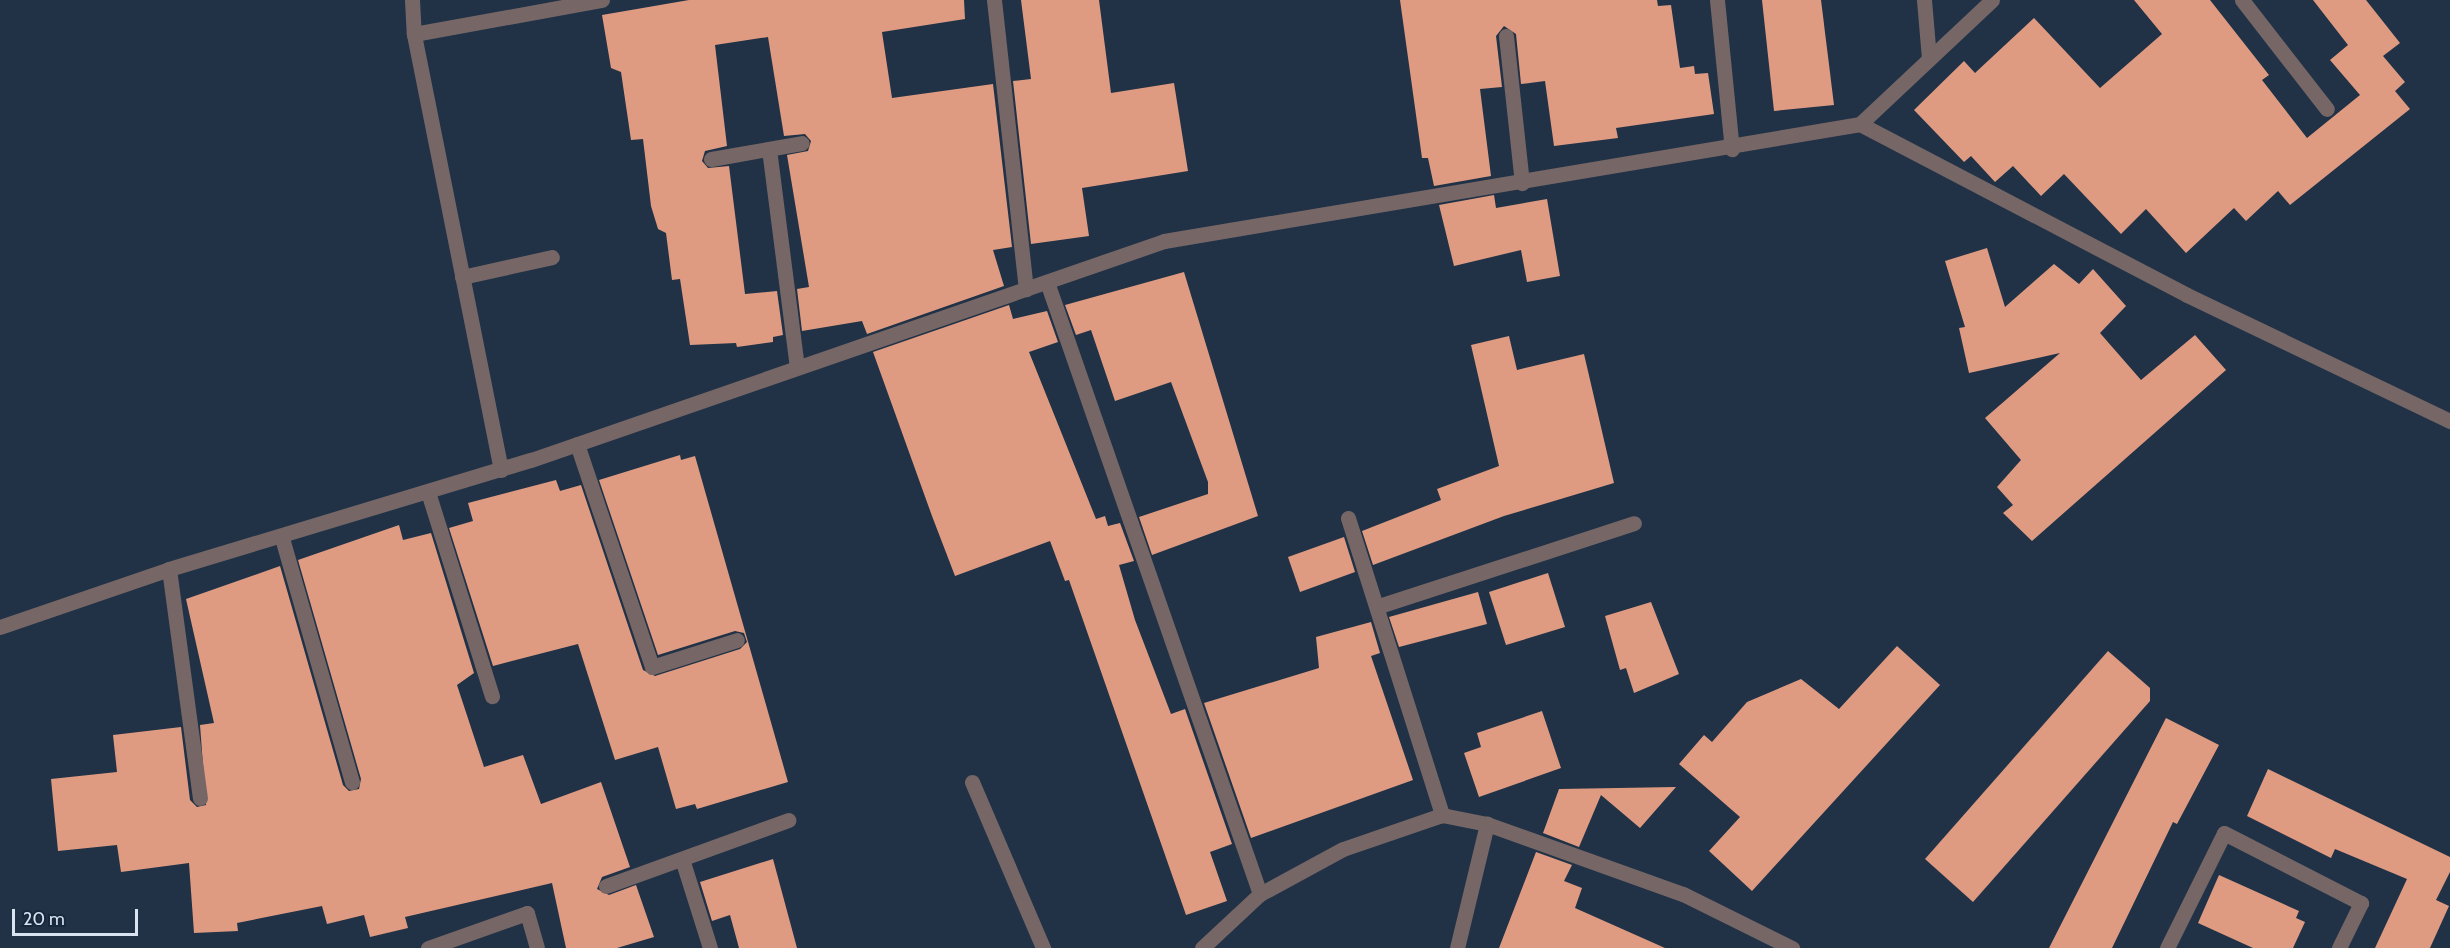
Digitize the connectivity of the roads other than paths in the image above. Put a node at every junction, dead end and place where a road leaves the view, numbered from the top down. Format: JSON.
{"nodes":[{"id":1,"x":412,"y":0,"type":"edge"},
{"id":2,"x":602,"y":0,"type":"edge"},
{"id":3,"x":994,"y":0,"type":"edge"},
{"id":4,"x":1717,"y":0,"type":"edge"},
{"id":5,"x":1924,"y":0,"type":"edge"},
{"id":6,"x":1992,"y":0,"type":"edge"},
{"id":7,"x":2242,"y":0,"type":"edge"},
{"id":8,"x":414,"y":34,"type":"junction"},
{"id":9,"x":1506,"y":36,"type":"dead end"},
{"id":10,"x":1929,"y":58,"type":"junction"},
{"id":11,"x":2327,"y":109,"type":"dead end"},
{"id":12,"x":1860,"y":124,"type":"junction"},
{"id":13,"x":802,"y":143,"type":"dead end"},
{"id":14,"x":769,"y":148,"type":"junction"},
{"id":15,"x":1732,"y":149,"type":"junction"},
{"id":16,"x":711,"y":159,"type":"dead end"},
{"id":17,"x":1522,"y":183,"type":"junction"},
{"id":18,"x":552,"y":257,"type":"dead end"},
{"id":19,"x":462,"y":277,"type":"junction"},
{"id":20,"x":1047,"y":282,"type":"junction"},
{"id":21,"x":1026,"y":289,"type":"junction"},
{"id":22,"x":797,"y":367,"type":"junction"},
{"id":23,"x":2450,"y":421,"type":"edge"},
{"id":24,"x":577,"y":444,"type":"junction"},
{"id":25,"x":501,"y":470,"type":"junction"},
{"id":26,"x":428,"y":492,"type":"junction"},
{"id":27,"x":1348,"y":518,"type":"dead end"},
{"id":28,"x":1634,"y":523,"type":"dead end"},
{"id":29,"x":282,"y":538,"type":"junction"},
{"id":30,"x":169,"y":569,"type":"junction"},
{"id":31,"x":1379,"y":606,"type":"junction"},
{"id":32,"x":0,"y":627,"type":"edge"},
{"id":33,"x":737,"y":640,"type":"dead end"},
{"id":34,"x":492,"y":696,"type":"dead end"},
{"id":35,"x":352,"y":782,"type":"dead end"},
{"id":36,"x":972,"y":782,"type":"dead end"},
{"id":37,"x":200,"y":798,"type":"dead end"},
{"id":38,"x":1442,"y":815,"type":"junction"},
{"id":39,"x":788,"y":820,"type":"dead end"},
{"id":40,"x":1487,"y":824,"type":"junction"},
{"id":41,"x":682,"y":859,"type":"junction"},
{"id":42,"x":606,"y":886,"type":"dead end"},
{"id":43,"x":1260,"y":894,"type":"junction"},
{"id":44,"x":428,"y":948,"type":"edge"},
{"id":45,"x":537,"y":948,"type":"edge"},
{"id":46,"x":710,"y":948,"type":"edge"},
{"id":47,"x":1043,"y":948,"type":"edge"},
{"id":48,"x":1202,"y":948,"type":"edge"},
{"id":49,"x":1457,"y":948,"type":"edge"},
{"id":50,"x":1792,"y":948,"type":"edge"},
{"id":51,"x":2167,"y":948,"type":"edge"},
{"id":52,"x":2339,"y":948,"type":"edge"}],
"edges":[{"from":1,"to":8,"type":"street"},
{"from":2,"to":8,"type":"street"},
{"from":3,"to":21,"type":"street"},
{"from":4,"to":15,"type":"street"},
{"from":5,"to":10,"type":"street"},
{"from":6,"to":10,"type":"street"},
{"from":7,"to":11,"type":"street"},
{"from":8,"to":19,"type":"street"},
{"from":9,"to":17,"type":"street"},
{"from":10,"to":12,"type":"street"},
{"from":12,"to":15,"type":"street"},
{"from":12,"to":23,"type":"street"},
{"from":13,"to":14,"type":"street"},
{"from":14,"to":16,"type":"street"},
{"from":14,"to":22,"type":"street"},
{"from":15,"to":17,"type":"street"},
{"from":17,"to":20,"type":"street"},
{"from":18,"to":19,"type":"street"},
{"from":19,"to":25,"type":"street"},
{"from":20,"to":21,"type":"street"},
{"from":20,"to":43,"type":"street"},
{"from":21,"to":22,"type":"street"},
{"from":22,"to":24,"type":"street"},
{"from":24,"to":25,"type":"street"},
{"from":24,"to":33,"type":"street"},
{"from":25,"to":26,"type":"street"},
{"from":26,"to":29,"type":"street"},
{"from":26,"to":34,"type":"street"},
{"from":27,"to":31,"type":"street"},
{"from":28,"to":31,"type":"street"},
{"from":29,"to":30,"type":"street"},
{"from":29,"to":35,"type":"street"},
{"from":30,"to":32,"type":"street"},
{"from":30,"to":37,"type":"street"},
{"from":31,"to":38,"type":"street"},
{"from":36,"to":47,"type":"street"},
{"from":38,"to":40,"type":"street"},
{"from":38,"to":43,"type":"street"},
{"from":39,"to":41,"type":"street"},
{"from":40,"to":49,"type":"street"},
{"from":40,"to":50,"type":"street"},
{"from":41,"to":42,"type":"street"},
{"from":41,"to":46,"type":"street"},
{"from":43,"to":48,"type":"street"},
{"from":44,"to":45,"type":"street"},
{"from":51,"to":52,"type":"street"}]}
